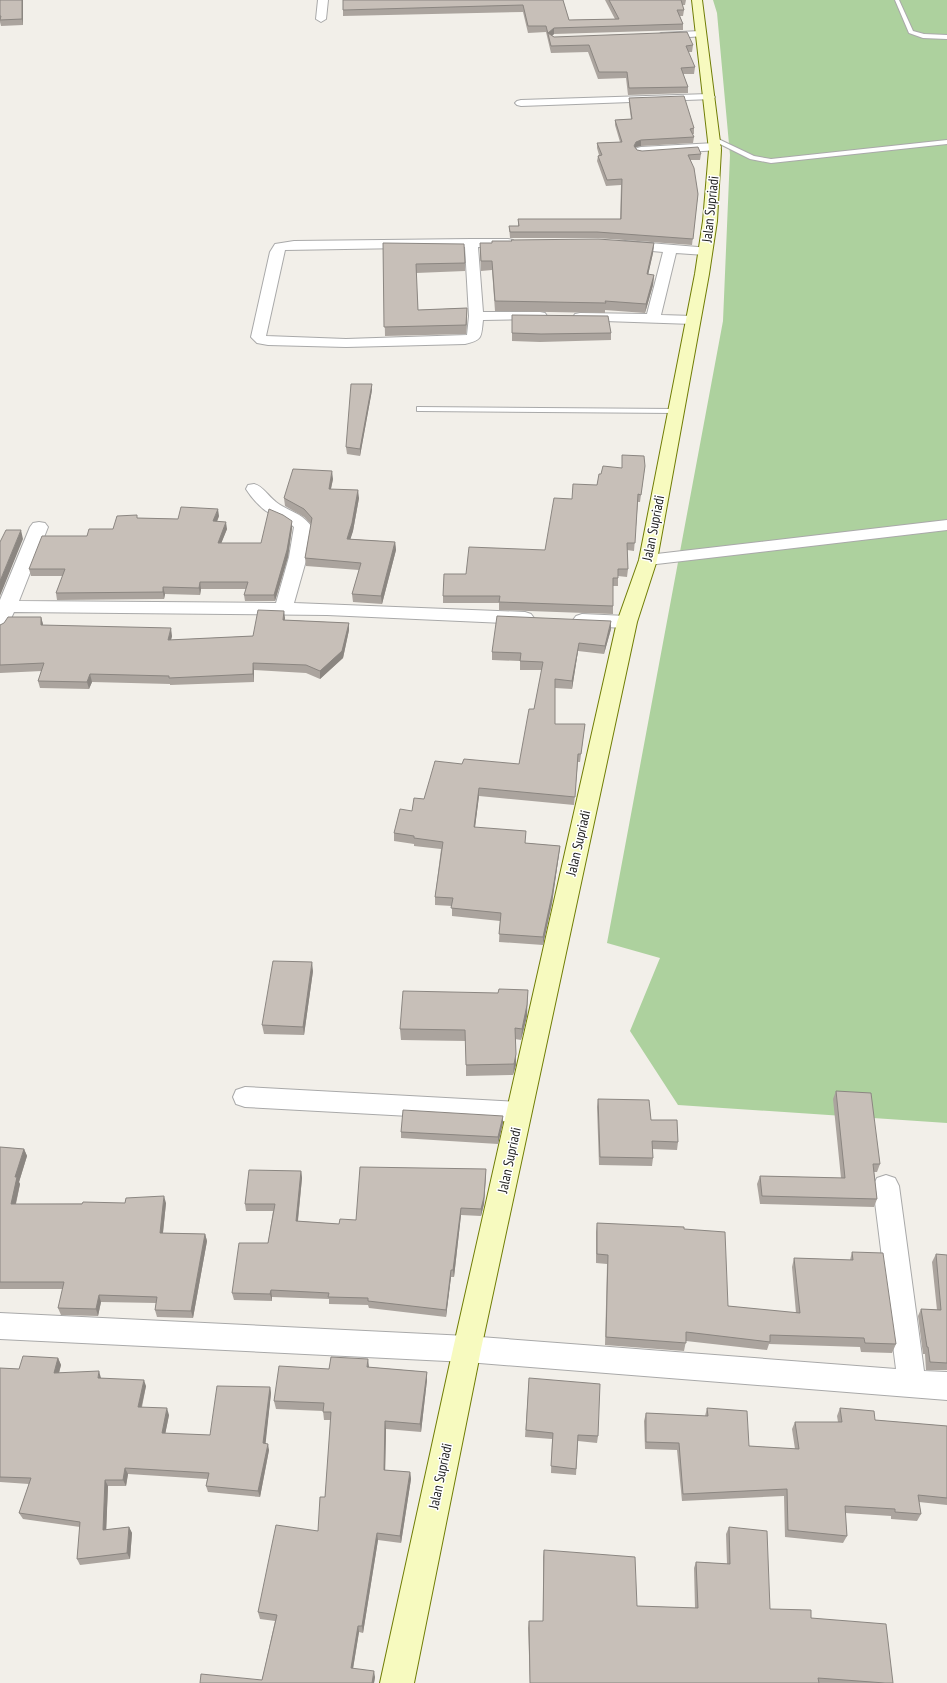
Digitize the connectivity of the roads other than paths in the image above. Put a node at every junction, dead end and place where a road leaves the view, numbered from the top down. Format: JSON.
{"nodes":[{"id":1,"x":323,"y":0,"type":"edge"},
{"id":2,"x":696,"y":0,"type":"edge"},
{"id":3,"x":897,"y":0,"type":"edge"},
{"id":4,"x":320,"y":19,"type":"dead end"},
{"id":5,"x":700,"y":34,"type":"junction"},
{"id":6,"x":654,"y":36,"type":"edge"},
{"id":7,"x":947,"y":37,"type":"edge"},
{"id":8,"x":709,"y":98,"type":"junction"},
{"id":9,"x":521,"y":103,"type":"dead end"},
{"id":10,"x":947,"y":142,"type":"edge"},
{"id":11,"x":715,"y":143,"type":"junction"},
{"id":12,"x":641,"y":150,"type":"edge"},
{"id":13,"x":471,"y":243,"type":"junction"},
{"id":14,"x":523,"y":243,"type":"edge"},
{"id":15,"x":611,"y":244,"type":"edge"},
{"id":16,"x":670,"y":249,"type":"junction"},
{"id":17,"x":705,"y":252,"type":"junction"},
{"id":18,"x":476,"y":316,"type":"junction"},
{"id":19,"x":653,"y":319,"type":"junction"},
{"id":20,"x":693,"y":320,"type":"junction"},
{"id":21,"x":420,"y":409,"type":"dead end"},
{"id":22,"x":676,"y":411,"type":"junction"},
{"id":23,"x":254,"y":489,"type":"dead end"},
{"id":24,"x":947,"y":525,"type":"edge"},
{"id":25,"x":39,"y":527,"type":"dead end"},
{"id":26,"x":648,"y":560,"type":"junction"},
{"id":27,"x":4,"y":606,"type":"edge"},
{"id":28,"x":284,"y":608,"type":"junction"},
{"id":29,"x":540,"y":618,"type":"edge"},
{"id":30,"x":564,"y":620,"type":"edge"},
{"id":31,"x":627,"y":622,"type":"junction"},
{"id":32,"x":0,"y":625,"type":"edge"},
{"id":33,"x":245,"y":1097,"type":"dead end"},
{"id":34,"x":519,"y":1112,"type":"junction"},
{"id":35,"x":886,"y":1186,"type":"dead end"},
{"id":36,"x":0,"y":1326,"type":"edge"},
{"id":37,"x":467,"y":1349,"type":"junction"},
{"id":38,"x":912,"y":1383,"type":"junction"},
{"id":39,"x":947,"y":1386,"type":"edge"},
{"id":40,"x":398,"y":1683,"type":"edge"}],
"edges":[{"from":1,"to":4,"type":"street"},
{"from":2,"to":5,"type":"main road","name":"Jalan Supriadi"},
{"from":3,"to":7,"type":"lane"},
{"from":5,"to":6,"type":"street"},
{"from":5,"to":8,"type":"main road","name":"Jalan Supriadi"},
{"from":8,"to":9,"type":"street"},
{"from":8,"to":11,"type":"main road","name":"Jalan Supriadi"},
{"from":10,"to":11,"type":"lane"},
{"from":11,"to":12,"type":"street"},
{"from":11,"to":17,"type":"main road","name":"Jalan Supriadi"},
{"from":13,"to":14,"type":"street"},
{"from":13,"to":18,"type":"street"},
{"from":13,"to":18,"type":"street"},
{"from":15,"to":16,"type":"street"},
{"from":16,"to":17,"type":"street"},
{"from":16,"to":19,"type":"street"},
{"from":17,"to":20,"type":"main road","name":"Jalan Supriadi"},
{"from":18,"to":19,"type":"street"},
{"from":19,"to":20,"type":"street"},
{"from":20,"to":22,"type":"main road","name":"Jalan Supriadi"},
{"from":21,"to":22,"type":"lane"},
{"from":22,"to":26,"type":"main road","name":"Jalan Supriadi"},
{"from":23,"to":28,"type":"street"},
{"from":24,"to":26,"type":"street"},
{"from":25,"to":27,"type":"street"},
{"from":26,"to":31,"type":"main road","name":"Jalan Supriadi"},
{"from":27,"to":28,"type":"street"},
{"from":27,"to":32,"type":"street"},
{"from":28,"to":29,"type":"street"},
{"from":30,"to":31,"type":"street"},
{"from":31,"to":34,"type":"main road","name":"Jalan Supriadi"},
{"from":33,"to":34,"type":"street"},
{"from":34,"to":37,"type":"main road","name":"Jalan Supriadi"},
{"from":35,"to":38,"type":"street"},
{"from":36,"to":37,"type":"street"},
{"from":37,"to":38,"type":"street"},
{"from":37,"to":40,"type":"main road","name":"Jalan Supriadi"},
{"from":38,"to":39,"type":"street"}]}
